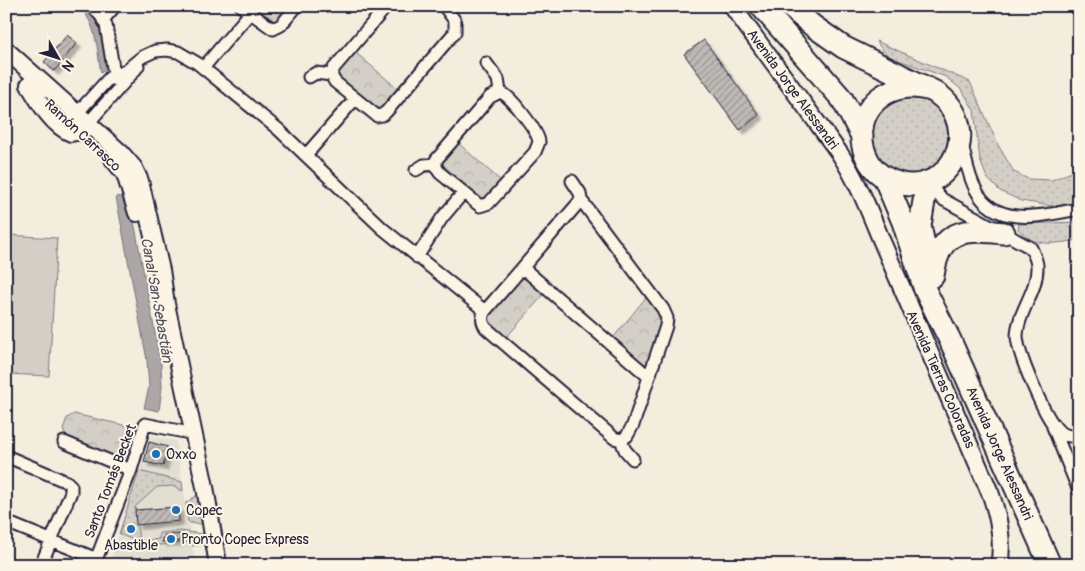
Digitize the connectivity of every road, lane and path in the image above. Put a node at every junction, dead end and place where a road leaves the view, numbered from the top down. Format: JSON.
{"nodes":[{"id":1,"x":92,"y":6,"type":"edge"},
{"id":2,"x":116,"y":6,"type":"edge"},
{"id":3,"x":297,"y":6,"type":"edge"},
{"id":4,"x":387,"y":6,"type":"edge"},
{"id":5,"x":444,"y":6,"type":"edge"},
{"id":6,"x":732,"y":6,"type":"edge"},
{"id":7,"x":789,"y":6,"type":"edge"},
{"id":8,"x":762,"y":8,"type":"edge"},
{"id":9,"x":246,"y":10,"type":"edge"},
{"id":10,"x":104,"y":20,"type":"junction"},
{"id":11,"x":6,"y":50,"type":"edge"},
{"id":12,"x":6,"y":64,"type":"edge"},
{"id":13,"x":486,"y":64,"type":"dead end"},
{"id":14,"x":133,"y":68,"type":"junction"},
{"id":15,"x":203,"y":68,"type":"junction"},
{"id":16,"x":114,"y":74,"type":"junction"},
{"id":17,"x":331,"y":75,"type":"junction"},
{"id":18,"x":309,"y":78,"type":"dead end"},
{"id":19,"x":124,"y":83,"type":"junction"},
{"id":20,"x":927,"y":88,"type":"junction"},
{"id":21,"x":500,"y":92,"type":"junction"},
{"id":22,"x":114,"y":94,"type":"junction"},
{"id":23,"x":355,"y":99,"type":"junction"},
{"id":24,"x":79,"y":122,"type":"junction"},
{"id":25,"x":862,"y":136,"type":"junction"},
{"id":26,"x":960,"y":140,"type":"junction"},
{"id":27,"x":306,"y":155,"type":"junction"},
{"id":28,"x":436,"y":164,"type":"junction"},
{"id":29,"x":416,"y":170,"type":"dead end"},
{"id":30,"x":852,"y":172,"type":"joint"},
{"id":31,"x":881,"y":175,"type":"junction"},
{"id":32,"x":572,"y":180,"type":"dead end"},
{"id":33,"x":927,"y":182,"type":"junction"},
{"id":34,"x":463,"y":193,"type":"junction"},
{"id":35,"x":864,"y":197,"type":"junction"},
{"id":36,"x":581,"y":200,"type":"junction"},
{"id":37,"x":1079,"y":209,"type":"edge"},
{"id":38,"x":1004,"y":233,"type":"junction"},
{"id":39,"x":417,"y":257,"type":"junction"},
{"id":40,"x":522,"y":268,"type":"junction"},
{"id":41,"x":933,"y":276,"type":"junction"},
{"id":42,"x":485,"y":311,"type":"junction"},
{"id":43,"x":950,"y":340,"type":"junction"},
{"id":44,"x":649,"y":377,"type":"junction"},
{"id":45,"x":1051,"y":423,"type":"junction"},
{"id":46,"x":194,"y":434,"type":"junction"},
{"id":47,"x":1076,"y":436,"type":"edge"},
{"id":48,"x":621,"y":440,"type":"junction"},
{"id":49,"x":64,"y":442,"type":"dead end"},
{"id":50,"x":1063,"y":455,"type":"junction"},
{"id":51,"x":6,"y":456,"type":"edge"},
{"id":52,"x":633,"y":459,"type":"dead end"},
{"id":53,"x":131,"y":470,"type":"junction"},
{"id":54,"x":1079,"y":491,"type":"edge"},
{"id":55,"x":6,"y":522,"type":"edge"},
{"id":56,"x":51,"y":540,"type":"junction"},
{"id":57,"x":96,"y":562,"type":"edge"},
{"id":58,"x":41,"y":565,"type":"edge"},
{"id":59,"x":218,"y":565,"type":"edge"},
{"id":60,"x":999,"y":565,"type":"edge"},
{"id":61,"x":1050,"y":565,"type":"edge"}],
"edges":[{"from":1,"to":10,"type":"street"},
{"from":2,"to":10,"type":"street"},
{"from":3,"to":9,"type":"street"},
{"from":4,"to":17,"type":"street"},
{"from":5,"to":23,"type":"street"},
{"from":6,"to":30,"type":"main road","name":"Avenida Jorge Alessandri"},
{"from":7,"to":20,"type":"highway"},
{"from":8,"to":25,"type":"highway","name":"Avenida Jorge Alessandri"},
{"from":9,"to":15,"type":"street"},
{"from":10,"to":16,"type":"street"},
{"from":11,"to":24,"type":"main road","name":"Ramón Carrasco"},
{"from":12,"to":24,"type":"main road"},
{"from":13,"to":21,"type":"street"},
{"from":14,"to":15,"type":"street"},
{"from":14,"to":16,"type":"street"},
{"from":14,"to":19,"type":"street"},
{"from":15,"to":27,"type":"street"},
{"from":16,"to":19,"type":"street"},
{"from":16,"to":22,"type":"street"},
{"from":16,"to":24,"type":"street"},
{"from":17,"to":18,"type":"street"},
{"from":17,"to":23,"type":"street"},
{"from":19,"to":22,"type":"street"},
{"from":20,"to":25,"type":"highway","name":"Avenida Jorge Alessandri"},
{"from":20,"to":26,"type":"highway"},
{"from":21,"to":28,"type":"street"},
{"from":21,"to":34,"type":"street"},
{"from":22,"to":24,"type":"street"},
{"from":23,"to":27,"type":"street"},
{"from":24,"to":46,"type":"main road","name":"Ramón Carrasco"},
{"from":25,"to":31,"type":"highway","name":"Avenida Jorge Alessandri"},
{"from":26,"to":33,"type":"highway"},
{"from":26,"to":37,"type":"street"},
{"from":27,"to":39,"type":"street"},
{"from":28,"to":29,"type":"street"},
{"from":28,"to":34,"type":"street"},
{"from":30,"to":35,"type":"main road","name":"Avenida Tierras Coloradas"},
{"from":31,"to":33,"type":"highway"},
{"from":31,"to":35,"type":"main road"},
{"from":31,"to":43,"type":"highway","name":"Avenida Jorge Alessandri"},
{"from":32,"to":36,"type":"street"},
{"from":33,"to":38,"type":"street"},
{"from":33,"to":41,"type":"highway","name":"Avenida Jorge Alessandri"},
{"from":34,"to":39,"type":"street"},
{"from":35,"to":60,"type":"main road","name":"Avenida Tierras Coloradas"},
{"from":36,"to":40,"type":"street"},
{"from":36,"to":44,"type":"street"},
{"from":38,"to":41,"type":"highway"},
{"from":38,"to":45,"type":"street"},
{"from":39,"to":42,"type":"street"},
{"from":40,"to":42,"type":"street"},
{"from":40,"to":44,"type":"street"},
{"from":41,"to":43,"type":"highway","name":"Avenida Jorge Alessandri"},
{"from":42,"to":48,"type":"street"},
{"from":43,"to":61,"type":"highway","name":"Avenida Jorge Alessandri"},
{"from":44,"to":48,"type":"street"},
{"from":45,"to":47,"type":"street"},
{"from":45,"to":50,"type":"street"},
{"from":46,"to":53,"type":"street","name":"Santo Tomás Becket"},
{"from":46,"to":59,"type":"main road","name":"Ramón Carrasco"},
{"from":47,"to":50,"type":"street"},
{"from":48,"to":52,"type":"street"},
{"from":49,"to":53,"type":"street"},
{"from":50,"to":54,"type":"street"},
{"from":51,"to":56,"type":"street"},
{"from":53,"to":57,"type":"street","name":"Santo Tomás Becket"},
{"from":55,"to":56,"type":"street"},
{"from":56,"to":57,"type":"street"},
{"from":56,"to":58,"type":"street"}]}
